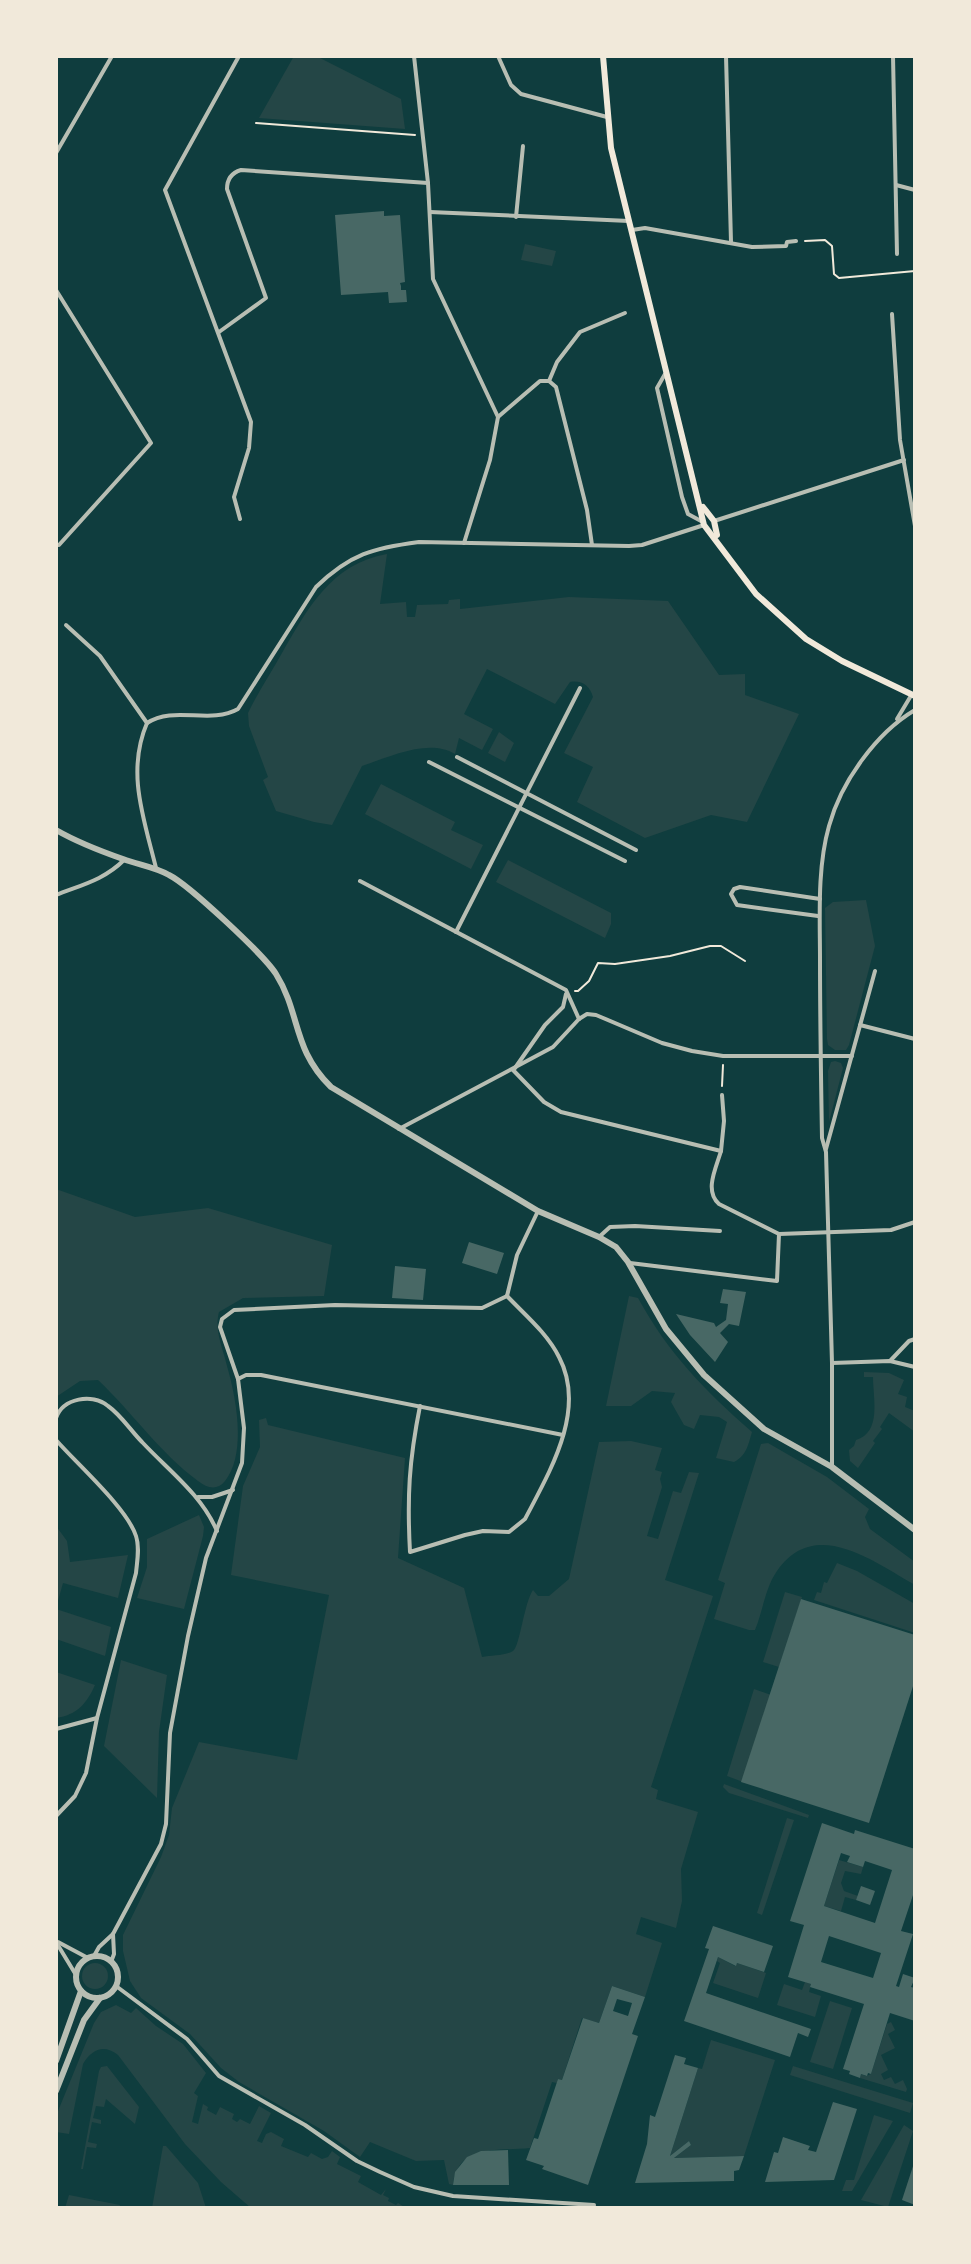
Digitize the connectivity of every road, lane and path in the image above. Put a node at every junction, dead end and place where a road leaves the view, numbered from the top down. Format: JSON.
{"nodes":[{"id":1,"x":112,"y":56,"type":"edge"},
{"id":2,"x":239,"y":56,"type":"edge"},
{"id":3,"x":414,"y":56,"type":"edge"},
{"id":4,"x":498,"y":56,"type":"edge"},
{"id":5,"x":603,"y":56,"type":"edge"},
{"id":6,"x":726,"y":56,"type":"edge"},
{"id":7,"x":893,"y":56,"type":"edge"},
{"id":8,"x":607,"y":117,"type":"junction"},
{"id":9,"x":256,"y":123,"type":"dead end"},
{"id":10,"x":424,"y":138,"type":"junction"},
{"id":11,"x":523,"y":146,"type":"dead end"},
{"id":12,"x":56,"y":153,"type":"edge"},
{"id":13,"x":428,"y":183,"type":"junction"},
{"id":14,"x":896,"y":185,"type":"junction"},
{"id":15,"x":915,"y":190,"type":"edge"},
{"id":16,"x":430,"y":212,"type":"junction"},
{"id":17,"x":516,"y":217,"type":"junction"},
{"id":18,"x":629,"y":221,"type":"junction"},
{"id":19,"x":631,"y":230,"type":"junction"},
{"id":20,"x":796,"y":241,"type":"joint"},
{"id":21,"x":731,"y":242,"type":"junction"},
{"id":22,"x":897,"y":254,"type":"dead end"},
{"id":23,"x":915,"y":271,"type":"edge"},
{"id":24,"x":56,"y":290,"type":"edge"},
{"id":25,"x":625,"y":313,"type":"dead end"},
{"id":26,"x":892,"y":314,"type":"dead end"},
{"id":27,"x":219,"y":332,"type":"junction"},
{"id":28,"x":665,"y":374,"type":"junction"},
{"id":29,"x":549,"y":381,"type":"junction"},
{"id":30,"x":498,"y":417,"type":"junction"},
{"id":31,"x":904,"y":460,"type":"junction"},
{"id":32,"x":240,"y":519,"type":"dead end"},
{"id":33,"x":708,"y":523,"type":"junction"},
{"id":34,"x":915,"y":526,"type":"edge"},
{"id":35,"x":464,"y":543,"type":"junction"},
{"id":36,"x":59,"y":545,"type":"dead end"},
{"id":37,"x":592,"y":545,"type":"junction"},
{"id":38,"x":66,"y":625,"type":"dead end"},
{"id":39,"x":580,"y":688,"type":"dead end"},
{"id":40,"x":914,"y":695,"type":"edge"},
{"id":41,"x":915,"y":710,"type":"edge"},
{"id":42,"x":895,"y":721,"type":"junction"},
{"id":43,"x":147,"y":723,"type":"junction"},
{"id":44,"x":457,"y":757,"type":"dead end"},
{"id":45,"x":429,"y":762,"type":"dead end"},
{"id":46,"x":527,"y":793,"type":"junction"},
{"id":47,"x":519,"y":808,"type":"junction"},
{"id":48,"x":56,"y":830,"type":"edge"},
{"id":49,"x":636,"y":850,"type":"dead end"},
{"id":50,"x":124,"y":860,"type":"junction"},
{"id":51,"x":625,"y":861,"type":"dead end"},
{"id":52,"x":156,"y":868,"type":"junction"},
{"id":53,"x":360,"y":881,"type":"dead end"},
{"id":54,"x":56,"y":895,"type":"edge"},
{"id":55,"x":820,"y":899,"type":"junction"},
{"id":56,"x":819,"y":920,"type":"junction"},
{"id":57,"x":456,"y":932,"type":"junction"},
{"id":58,"x":745,"y":961,"type":"dead end"},
{"id":59,"x":875,"y":971,"type":"dead end"},
{"id":60,"x":566,"y":990,"type":"junction"},
{"id":61,"x":579,"y":1019,"type":"junction"},
{"id":62,"x":860,"y":1025,"type":"junction"},
{"id":63,"x":915,"y":1039,"type":"edge"},
{"id":64,"x":723,"y":1056,"type":"junction"},
{"id":65,"x":852,"y":1056,"type":"junction"},
{"id":66,"x":820,"y":1057,"type":"junction"},
{"id":67,"x":513,"y":1070,"type":"junction"},
{"id":68,"x":722,"y":1095,"type":"joint"},
{"id":69,"x":398,"y":1129,"type":"junction"},
{"id":70,"x":721,"y":1151,"type":"junction"},
{"id":71,"x":826,"y":1152,"type":"junction"},
{"id":72,"x":538,"y":1211,"type":"junction"},
{"id":73,"x":915,"y":1222,"type":"edge"},
{"id":74,"x":720,"y":1231,"type":"dead end"},
{"id":75,"x":828,"y":1232,"type":"junction"},
{"id":76,"x":779,"y":1234,"type":"junction"},
{"id":77,"x":599,"y":1237,"type":"junction"},
{"id":78,"x":628,"y":1262,"type":"junction"},
{"id":79,"x":507,"y":1296,"type":"junction"},
{"id":80,"x":915,"y":1339,"type":"edge"},
{"id":81,"x":890,"y":1361,"type":"junction"},
{"id":82,"x":832,"y":1363,"type":"junction"},
{"id":83,"x":915,"y":1367,"type":"edge"},
{"id":84,"x":238,"y":1379,"type":"junction"},
{"id":85,"x":420,"y":1406,"type":"junction"},
{"id":86,"x":57,"y":1414,"type":"edge"},
{"id":87,"x":563,"y":1435,"type":"junction"},
{"id":88,"x":56,"y":1440,"type":"edge"},
{"id":89,"x":832,"y":1467,"type":"junction"},
{"id":90,"x":233,"y":1490,"type":"junction"},
{"id":91,"x":198,"y":1497,"type":"junction"},
{"id":92,"x":915,"y":1530,"type":"edge"},
{"id":93,"x":217,"y":1531,"type":"junction"},
{"id":94,"x":97,"y":1718,"type":"junction"},
{"id":95,"x":56,"y":1729,"type":"edge"},
{"id":96,"x":56,"y":1816,"type":"edge"},
{"id":97,"x":113,"y":1934,"type":"junction"},
{"id":98,"x":56,"y":1941,"type":"edge"},
{"id":99,"x":91,"y":1957,"type":"junction"},
{"id":100,"x":111,"y":1962,"type":"junction"},
{"id":101,"x":76,"y":1975,"type":"junction"},
{"id":102,"x":116,"y":1986,"type":"junction"},
{"id":103,"x":81,"y":1991,"type":"junction"},
{"id":104,"x":100,"y":1998,"type":"junction"},
{"id":105,"x":56,"y":2061,"type":"edge"},
{"id":106,"x":56,"y":2091,"type":"edge"},
{"id":107,"x":594,"y":2205,"type":"dead end"}],
"edges":[{"from":1,"to":12,"type":"street"},
{"from":2,"to":27,"type":"street"},
{"from":3,"to":10,"type":"street"},
{"from":4,"to":8,"type":"street"},
{"from":5,"to":8,"type":"main road"},
{"from":6,"to":21,"type":"street"},
{"from":7,"to":14,"type":"street"},
{"from":8,"to":18,"type":"main road"},
{"from":9,"to":10,"type":"path"},
{"from":10,"to":13,"type":"street"},
{"from":11,"to":17,"type":"street"},
{"from":13,"to":16,"type":"street"},
{"from":13,"to":27,"type":"street"},
{"from":14,"to":15,"type":"street"},
{"from":14,"to":22,"type":"street"},
{"from":16,"to":17,"type":"street"},
{"from":16,"to":30,"type":"street"},
{"from":17,"to":18,"type":"street"},
{"from":18,"to":19,"type":"main road"},
{"from":19,"to":21,"type":"street"},
{"from":19,"to":28,"type":"main road"},
{"from":20,"to":21,"type":"street"},
{"from":20,"to":23,"type":"path"},
{"from":24,"to":36,"type":"street"},
{"from":25,"to":29,"type":"street"},
{"from":26,"to":31,"type":"street"},
{"from":27,"to":32,"type":"street"},
{"from":28,"to":33,"type":"main road"},
{"from":28,"to":33,"type":"street"},
{"from":29,"to":30,"type":"street"},
{"from":29,"to":37,"type":"street"},
{"from":30,"to":35,"type":"street"},
{"from":31,"to":33,"type":"street"},
{"from":31,"to":34,"type":"street"},
{"from":33,"to":37,"type":"street"},
{"from":33,"to":40,"type":"main road"},
{"from":35,"to":37,"type":"street"},
{"from":35,"to":43,"type":"street"},
{"from":38,"to":43,"type":"street"},
{"from":39,"to":46,"type":"street"},
{"from":40,"to":42,"type":"street"},
{"from":41,"to":42,"type":"street"},
{"from":42,"to":55,"type":"street"},
{"from":43,"to":52,"type":"street"},
{"from":44,"to":46,"type":"street"},
{"from":45,"to":47,"type":"street"},
{"from":46,"to":47,"type":"street"},
{"from":46,"to":49,"type":"street"},
{"from":47,"to":51,"type":"street"},
{"from":47,"to":57,"type":"street"},
{"from":48,"to":50,"type":"street"},
{"from":50,"to":52,"type":"street"},
{"from":50,"to":54,"type":"street"},
{"from":52,"to":69,"type":"street"},
{"from":53,"to":57,"type":"street"},
{"from":55,"to":56,"type":"street"},
{"from":55,"to":56,"type":"street"},
{"from":56,"to":66,"type":"street"},
{"from":57,"to":60,"type":"street"},
{"from":58,"to":60,"type":"path"},
{"from":59,"to":62,"type":"street"},
{"from":60,"to":61,"type":"street"},
{"from":60,"to":67,"type":"street"},
{"from":61,"to":64,"type":"street"},
{"from":61,"to":67,"type":"street"},
{"from":62,"to":63,"type":"street"},
{"from":62,"to":65,"type":"street"},
{"from":64,"to":66,"type":"street"},
{"from":64,"to":68,"type":"path"},
{"from":65,"to":66,"type":"street"},
{"from":65,"to":71,"type":"street"},
{"from":66,"to":71,"type":"street"},
{"from":67,"to":69,"type":"street"},
{"from":67,"to":70,"type":"street"},
{"from":68,"to":70,"type":"street"},
{"from":69,"to":72,"type":"street"},
{"from":70,"to":76,"type":"street"},
{"from":71,"to":75,"type":"street"},
{"from":72,"to":77,"type":"street"},
{"from":72,"to":79,"type":"street"},
{"from":73,"to":75,"type":"street"},
{"from":74,"to":77,"type":"street"},
{"from":75,"to":76,"type":"street"},
{"from":75,"to":82,"type":"street"},
{"from":76,"to":78,"type":"street"},
{"from":77,"to":78,"type":"street"},
{"from":78,"to":89,"type":"street"},
{"from":79,"to":84,"type":"street"},
{"from":79,"to":87,"type":"street"},
{"from":80,"to":81,"type":"street"},
{"from":81,"to":82,"type":"street"},
{"from":81,"to":83,"type":"street"},
{"from":82,"to":89,"type":"street"},
{"from":84,"to":85,"type":"street"},
{"from":84,"to":90,"type":"street"},
{"from":85,"to":87,"type":"street"},
{"from":85,"to":87,"type":"street"},
{"from":86,"to":91,"type":"street"},
{"from":88,"to":94,"type":"street"},
{"from":89,"to":92,"type":"street"},
{"from":90,"to":91,"type":"street"},
{"from":90,"to":93,"type":"street"},
{"from":91,"to":93,"type":"street"},
{"from":93,"to":97,"type":"street"},
{"from":94,"to":95,"type":"street"},
{"from":94,"to":96,"type":"street"},
{"from":97,"to":99,"type":"street"},
{"from":97,"to":100,"type":"street"},
{"from":98,"to":99,"type":"street"},
{"from":98,"to":101,"type":"street"},
{"from":99,"to":100,"type":"street"},
{"from":99,"to":101,"type":"street"},
{"from":100,"to":102,"type":"street"},
{"from":101,"to":103,"type":"street"},
{"from":102,"to":104,"type":"street"},
{"from":102,"to":107,"type":"street"},
{"from":103,"to":104,"type":"street"},
{"from":103,"to":105,"type":"street"},
{"from":104,"to":106,"type":"street"}]}
